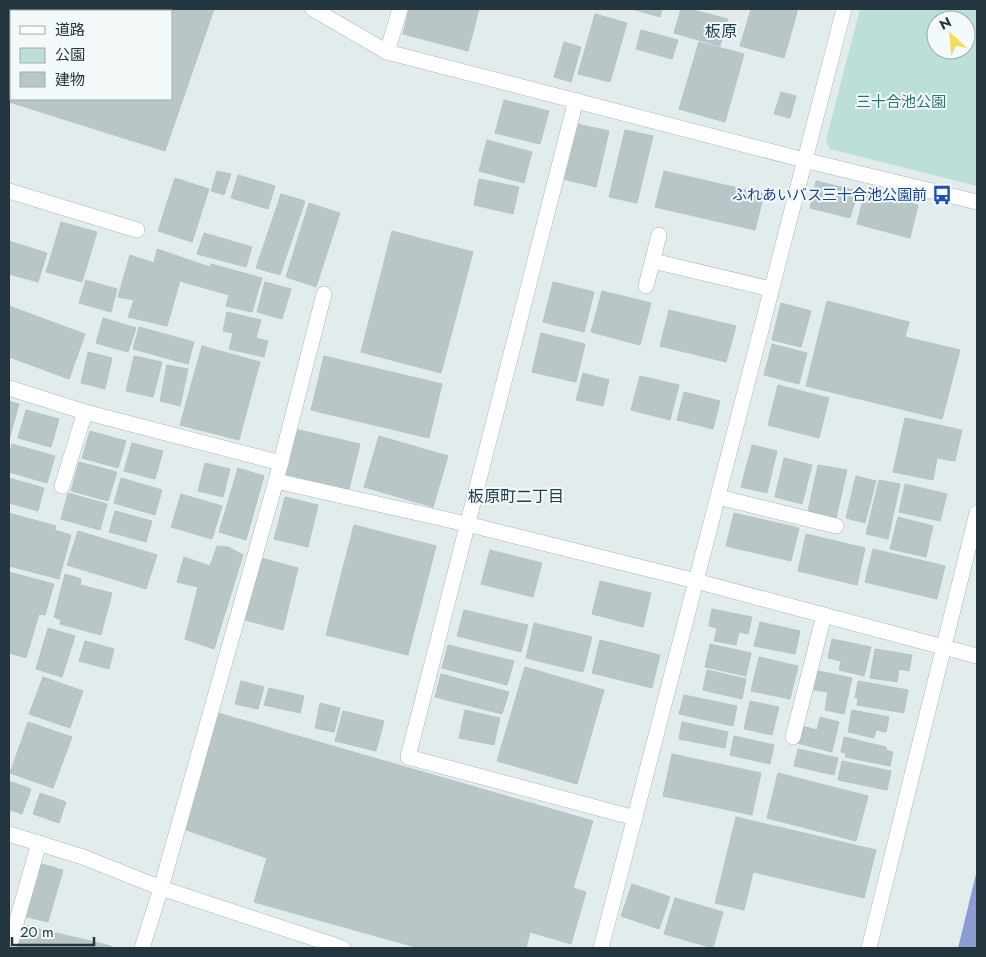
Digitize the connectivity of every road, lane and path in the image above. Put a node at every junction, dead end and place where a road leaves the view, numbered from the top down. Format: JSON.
{"nodes":[{"id":1,"x":313,"y":9,"type":"edge"},
{"id":2,"x":400,"y":9,"type":"edge"},
{"id":3,"x":844,"y":9,"type":"edge"},
{"id":4,"x":387,"y":52,"type":"junction"},
{"id":5,"x":576,"y":100,"type":"junction"},
{"id":6,"x":804,"y":160,"type":"junction"},
{"id":7,"x":9,"y":191,"type":"edge"},
{"id":8,"x":977,"y":202,"type":"edge"},
{"id":9,"x":137,"y":230,"type":"dead end"},
{"id":10,"x":660,"y":235,"type":"dead end"},
{"id":11,"x":653,"y":261,"type":"junction"},
{"id":12,"x":646,"y":286,"type":"dead end"},
{"id":13,"x":771,"y":289,"type":"junction"},
{"id":14,"x":324,"y":294,"type":"dead end"},
{"id":15,"x":9,"y":388,"type":"edge"},
{"id":16,"x":85,"y":412,"type":"junction"},
{"id":17,"x":281,"y":463,"type":"junction"},
{"id":18,"x":276,"y":481,"type":"junction"},
{"id":19,"x":62,"y":486,"type":"dead end"},
{"id":20,"x":718,"y":497,"type":"junction"},
{"id":21,"x":977,"y":513,"type":"edge"},
{"id":22,"x":467,"y":524,"type":"junction"},
{"id":23,"x":836,"y":526,"type":"dead end"},
{"id":24,"x":696,"y":581,"type":"junction"},
{"id":25,"x":824,"y":615,"type":"junction"},
{"id":26,"x":943,"y":647,"type":"junction"},
{"id":27,"x":977,"y":656,"type":"edge"},
{"id":28,"x":793,"y":737,"type":"dead end"},
{"id":29,"x":635,"y":818,"type":"junction"},
{"id":30,"x":9,"y":834,"type":"edge"},
{"id":31,"x":40,"y":843,"type":"junction"},
{"id":32,"x":161,"y":888,"type":"junction"},
{"id":33,"x":9,"y":948,"type":"edge"},
{"id":34,"x":142,"y":948,"type":"edge"},
{"id":35,"x":343,"y":948,"type":"edge"},
{"id":36,"x":601,"y":948,"type":"edge"},
{"id":37,"x":869,"y":948,"type":"edge"}],
"edges":[{"from":1,"to":4,"type":"street"},
{"from":2,"to":4,"type":"street"},
{"from":3,"to":6,"type":"street"},
{"from":4,"to":5,"type":"street"},
{"from":5,"to":6,"type":"street"},
{"from":5,"to":22,"type":"street"},
{"from":6,"to":8,"type":"street"},
{"from":6,"to":13,"type":"street"},
{"from":7,"to":9,"type":"street"},
{"from":10,"to":11,"type":"street"},
{"from":11,"to":12,"type":"street"},
{"from":11,"to":13,"type":"street"},
{"from":13,"to":20,"type":"street"},
{"from":14,"to":17,"type":"street"},
{"from":15,"to":16,"type":"street"},
{"from":16,"to":17,"type":"street"},
{"from":16,"to":19,"type":"street"},
{"from":17,"to":18,"type":"street"},
{"from":18,"to":22,"type":"street"},
{"from":18,"to":32,"type":"street"},
{"from":20,"to":23,"type":"street"},
{"from":20,"to":24,"type":"street"},
{"from":21,"to":26,"type":"street"},
{"from":22,"to":24,"type":"street"},
{"from":22,"to":29,"type":"street"},
{"from":24,"to":25,"type":"street"},
{"from":24,"to":29,"type":"street"},
{"from":25,"to":26,"type":"street"},
{"from":25,"to":28,"type":"street"},
{"from":26,"to":27,"type":"street"},
{"from":26,"to":37,"type":"street"},
{"from":29,"to":36,"type":"street"},
{"from":30,"to":31,"type":"street"},
{"from":31,"to":32,"type":"street"},
{"from":31,"to":33,"type":"street"},
{"from":32,"to":34,"type":"street"},
{"from":32,"to":35,"type":"street"}]}
